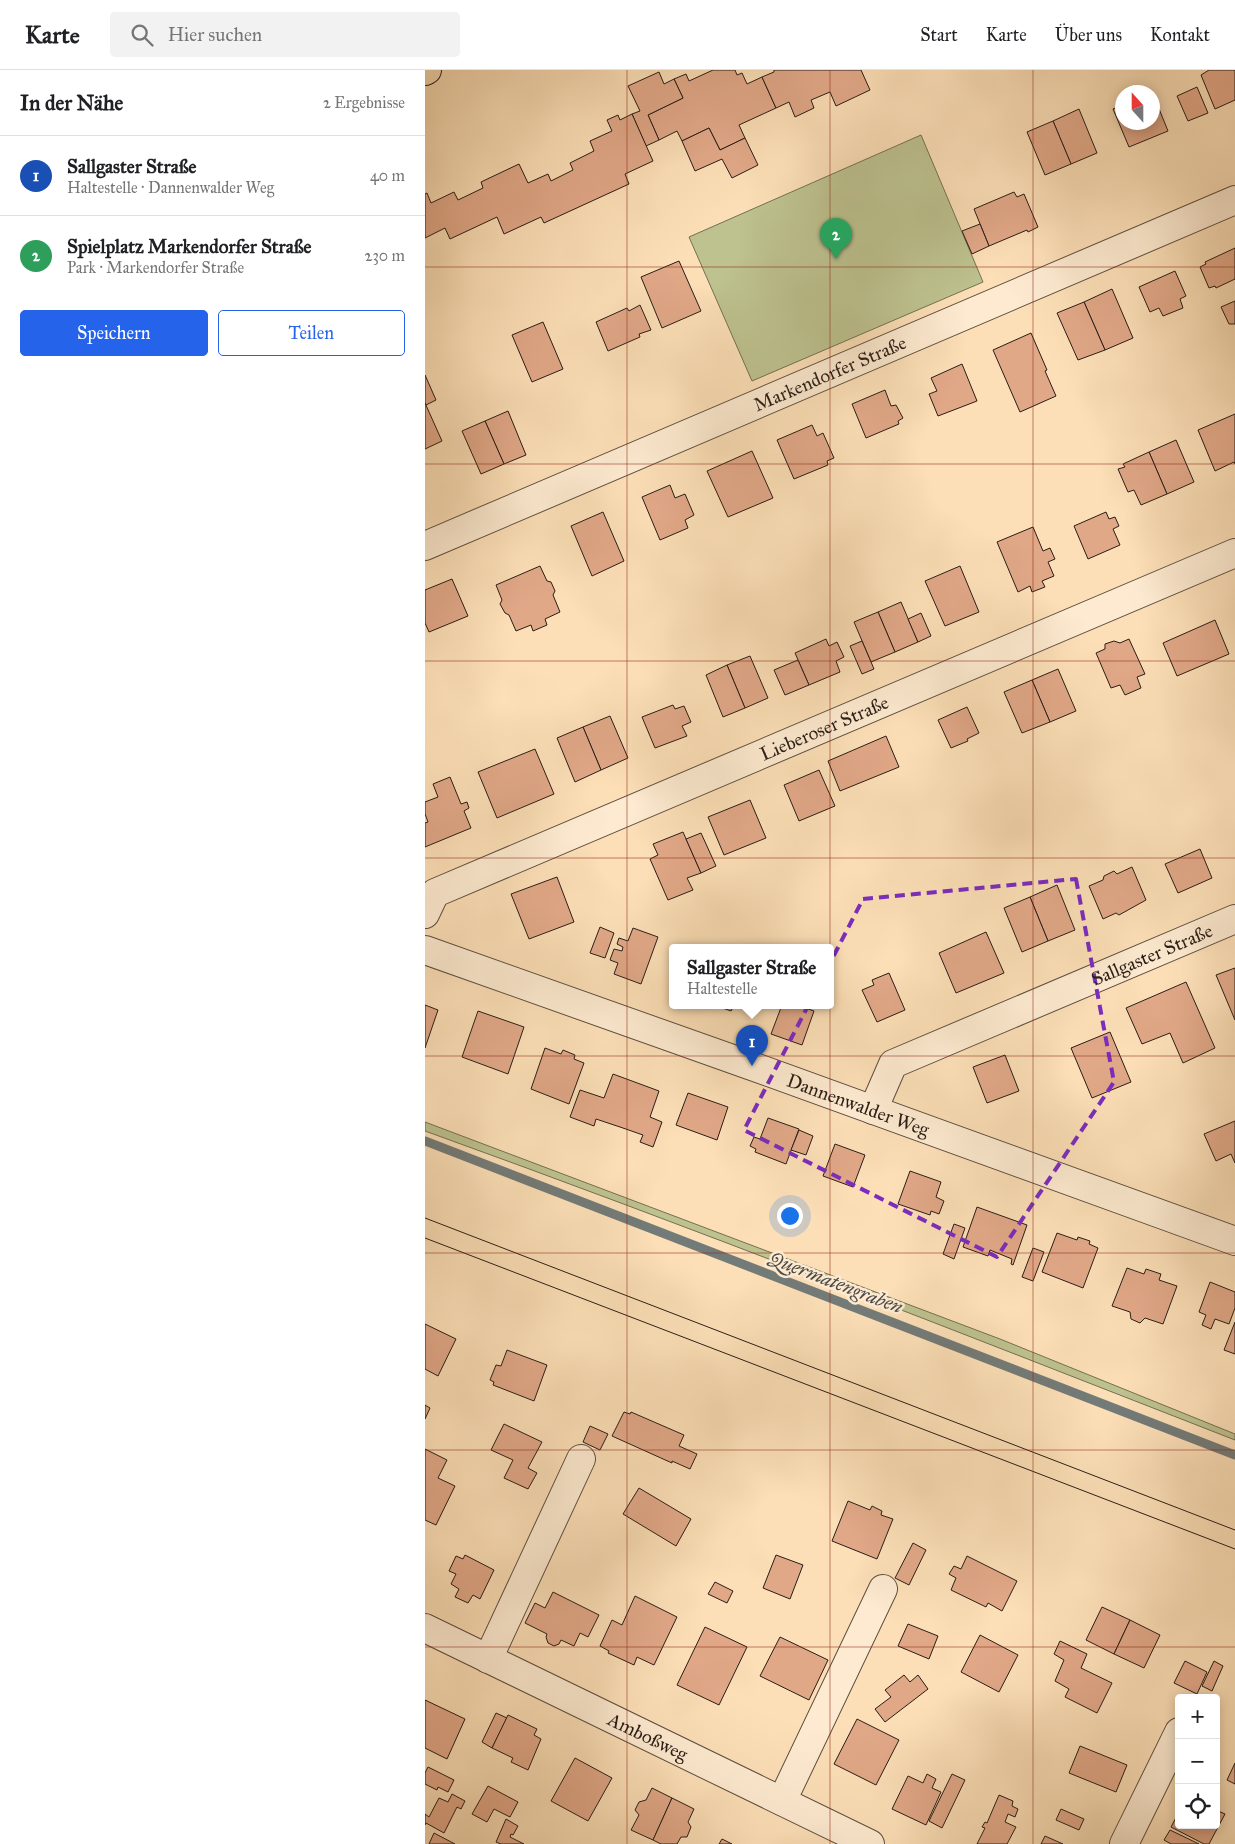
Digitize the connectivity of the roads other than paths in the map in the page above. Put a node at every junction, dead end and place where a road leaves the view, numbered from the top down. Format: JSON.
{"nodes":[{"id":1,"x":1235,"y":200,"type":"edge"},
{"id":2,"x":425,"y":546,"type":"edge"},
{"id":3,"x":1235,"y":552,"type":"edge"},
{"id":4,"x":425,"y":914,"type":"edge"},
{"id":5,"x":1235,"y":919,"type":"edge"},
{"id":6,"x":425,"y":950,"type":"edge"},
{"id":7,"x":873,"y":1110,"type":"junction"},
{"id":8,"x":1235,"y":1241,"type":"edge"},
{"id":9,"x":581,"y":1459,"type":"dead end"},
{"id":10,"x":883,"y":1589,"type":"dead end"},
{"id":11,"x":425,"y":1628,"type":"edge"},
{"id":12,"x":488,"y":1659,"type":"junction"},
{"id":13,"x":1176,"y":1739,"type":"edge"},
{"id":14,"x":782,"y":1801,"type":"junction"},
{"id":15,"x":870,"y":1844,"type":"edge"},
{"id":16,"x":1124,"y":1844,"type":"edge"}],
"edges":[{"from":1,"to":2,"type":"street","name":"Markendorfer Straße"},
{"from":3,"to":4,"type":"street","name":"Lieberoser Straße"},
{"from":5,"to":7,"type":"street","name":"Sallgaster Straße"},
{"from":6,"to":7,"type":"street","name":"Dannenwalder Weg"},
{"from":7,"to":8,"type":"street","name":"Dannenwalder Weg"},
{"from":9,"to":12,"type":"street"},
{"from":10,"to":14,"type":"street"},
{"from":11,"to":12,"type":"street","name":"Amboßweg"},
{"from":12,"to":14,"type":"street","name":"Amboßweg"},
{"from":13,"to":16,"type":"street"},
{"from":14,"to":15,"type":"street","name":"Amboßweg"}]}
